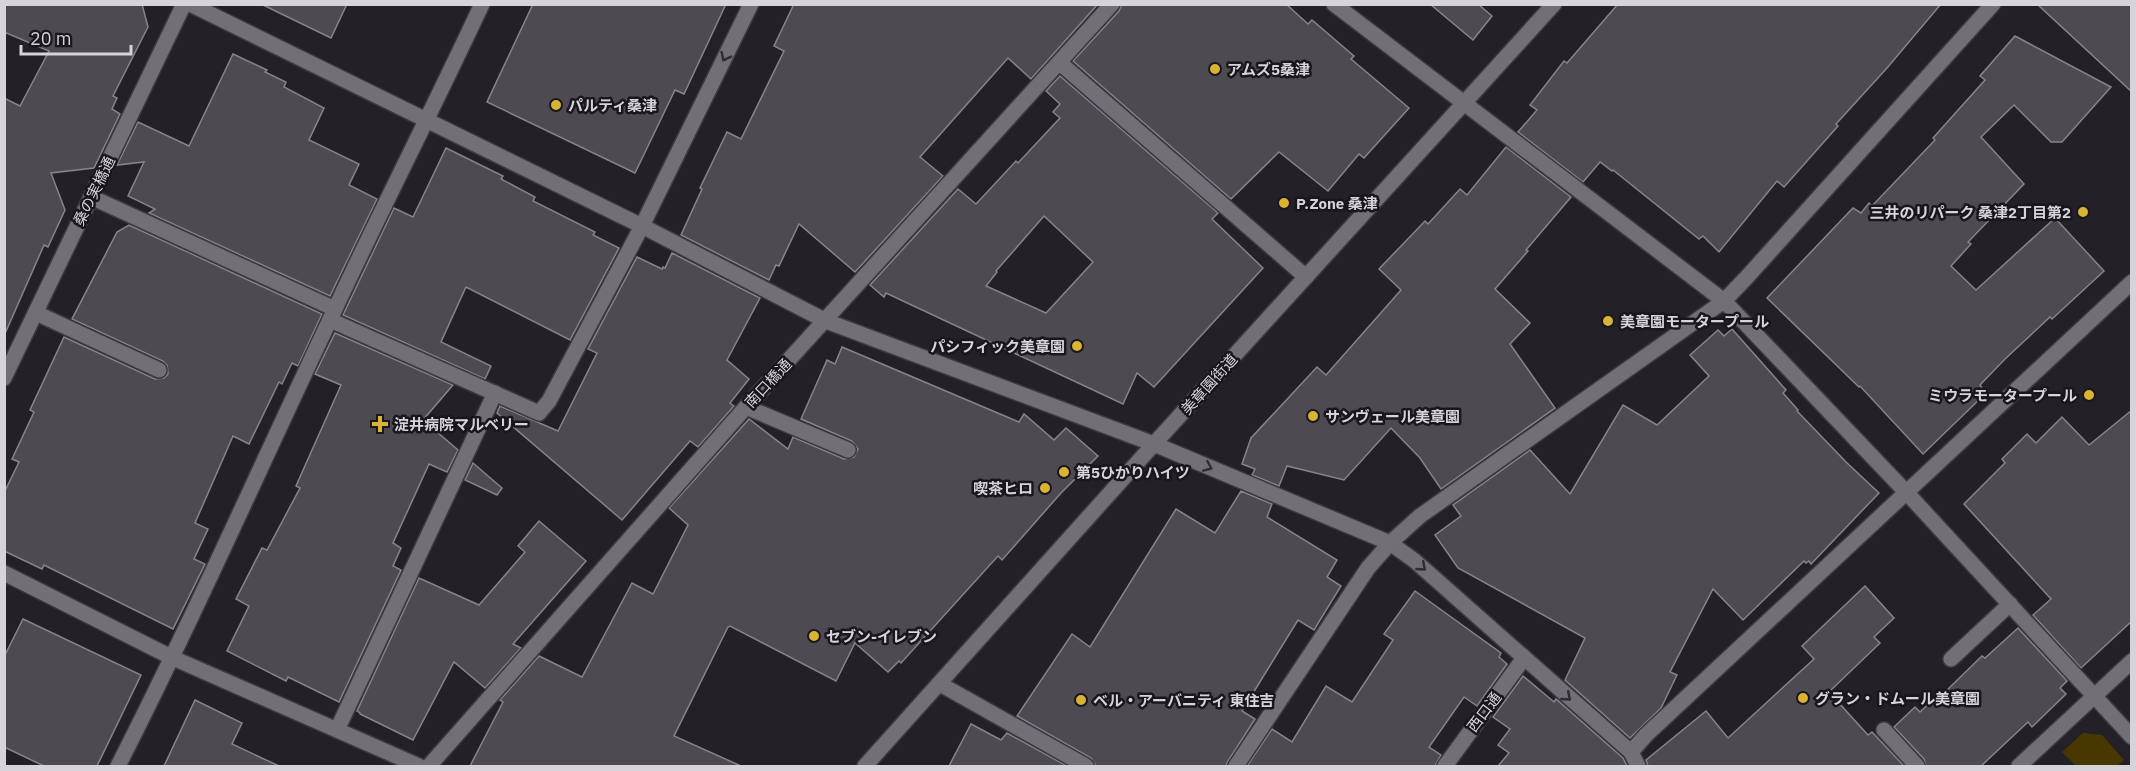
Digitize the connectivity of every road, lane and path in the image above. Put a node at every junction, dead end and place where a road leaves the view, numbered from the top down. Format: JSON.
{"nodes":[{"id":1,"x":184,"y":4,"type":"edge"},
{"id":2,"x":190,"y":4,"type":"edge"},
{"id":3,"x":482,"y":4,"type":"edge"},
{"id":4,"x":751,"y":4,"type":"edge"},
{"id":5,"x":1112,"y":4,"type":"edge"},
{"id":6,"x":1334,"y":4,"type":"edge"},
{"id":7,"x":1554,"y":4,"type":"edge"},
{"id":8,"x":1994,"y":4,"type":"edge"},
{"id":9,"x":1060,"y":63,"type":"junction"},
{"id":10,"x":1464,"y":103,"type":"junction"},
{"id":11,"x":428,"y":120,"type":"junction"},
{"id":12,"x":91,"y":197,"type":"junction"},
{"id":13,"x":642,"y":226,"type":"junction"},
{"id":14,"x":1306,"y":277,"type":"junction"},
{"id":15,"x":2132,"y":282,"type":"edge"},
{"id":16,"x":1724,"y":301,"type":"junction"},
{"id":17,"x":36,"y":313,"type":"junction"},
{"id":18,"x":332,"y":315,"type":"junction"},
{"id":19,"x":826,"y":321,"type":"junction"},
{"id":20,"x":159,"y":370,"type":"dead end"},
{"id":21,"x":4,"y":378,"type":"edge"},
{"id":22,"x":495,"y":393,"type":"junction"},
{"id":23,"x":746,"y":407,"type":"junction"},
{"id":24,"x":1154,"y":444,"type":"junction"},
{"id":25,"x":848,"y":450,"type":"dead end"},
{"id":26,"x":1906,"y":492,"type":"junction"},
{"id":27,"x":1390,"y":543,"type":"junction"},
{"id":28,"x":4,"y":573,"type":"edge"},
{"id":29,"x":2010,"y":604,"type":"junction"},
{"id":30,"x":174,"y":658,"type":"junction"},
{"id":31,"x":1524,"y":658,"type":"junction"},
{"id":32,"x":1951,"y":659,"type":"dead end"},
{"id":33,"x":2132,"y":661,"type":"edge"},
{"id":34,"x":940,"y":684,"type":"junction"},
{"id":35,"x":2093,"y":697,"type":"junction"},
{"id":36,"x":337,"y":730,"type":"junction"},
{"id":37,"x":1884,"y":730,"type":"dead end"},
{"id":38,"x":2132,"y":737,"type":"edge"},
{"id":39,"x":1631,"y":753,"type":"junction"},
{"id":40,"x":118,"y":766,"type":"edge"},
{"id":41,"x":419,"y":766,"type":"edge"},
{"id":42,"x":429,"y":766,"type":"edge"},
{"id":43,"x":865,"y":766,"type":"edge"},
{"id":44,"x":1086,"y":766,"type":"edge"},
{"id":45,"x":1236,"y":766,"type":"edge"},
{"id":46,"x":1445,"y":766,"type":"edge"},
{"id":47,"x":1638,"y":766,"type":"edge"},
{"id":48,"x":1917,"y":766,"type":"edge"},
{"id":49,"x":2019,"y":766,"type":"edge"}],
"edges":[{"from":1,"to":12,"type":"street","name":"桑の実橋通"},
{"from":2,"to":11,"type":"street"},
{"from":3,"to":11,"type":"street"},
{"from":4,"to":13,"type":"street","one_way":true},
{"from":5,"to":9,"type":"street","name":"南口橋通"},
{"from":6,"to":10,"type":"street"},
{"from":7,"to":10,"type":"street","name":"美章園街道"},
{"from":8,"to":16,"type":"street"},
{"from":9,"to":14,"type":"street"},
{"from":9,"to":19,"type":"street","name":"南口橋通"},
{"from":10,"to":14,"type":"street","name":"美章園街道"},
{"from":10,"to":16,"type":"street"},
{"from":11,"to":13,"type":"street"},
{"from":11,"to":18,"type":"street"},
{"from":12,"to":17,"type":"street","name":"桑の実橋通"},
{"from":12,"to":18,"type":"street"},
{"from":13,"to":19,"type":"street"},
{"from":13,"to":22,"type":"street"},
{"from":14,"to":24,"type":"street","name":"美章園街道"},
{"from":15,"to":26,"type":"street"},
{"from":16,"to":26,"type":"street"},
{"from":16,"to":27,"type":"street"},
{"from":17,"to":20,"type":"street"},
{"from":17,"to":21,"type":"street","name":"桑の実橋通"},
{"from":18,"to":22,"type":"street"},
{"from":18,"to":30,"type":"street"},
{"from":19,"to":23,"type":"street","name":"南口橋通"},
{"from":19,"to":24,"type":"street"},
{"from":22,"to":36,"type":"street"},
{"from":23,"to":25,"type":"street"},
{"from":23,"to":42,"type":"street","name":"南口橋通"},
{"from":24,"to":27,"type":"street","one_way":true},
{"from":24,"to":34,"type":"street","name":"美章園街道"},
{"from":26,"to":29,"type":"street"},
{"from":26,"to":39,"type":"street"},
{"from":27,"to":31,"type":"street","one_way":true},
{"from":27,"to":45,"type":"street"},
{"from":28,"to":30,"type":"street"},
{"from":29,"to":32,"type":"street"},
{"from":29,"to":35,"type":"street"},
{"from":30,"to":36,"type":"street"},
{"from":30,"to":40,"type":"street"},
{"from":31,"to":39,"type":"street","one_way":true},
{"from":31,"to":46,"type":"street","name":"西口通"},
{"from":33,"to":35,"type":"street"},
{"from":34,"to":43,"type":"street","name":"美章園街道"},
{"from":34,"to":44,"type":"street"},
{"from":35,"to":38,"type":"street"},
{"from":35,"to":49,"type":"street"},
{"from":36,"to":41,"type":"street"},
{"from":37,"to":48,"type":"street"},
{"from":39,"to":47,"type":"street"}]}
